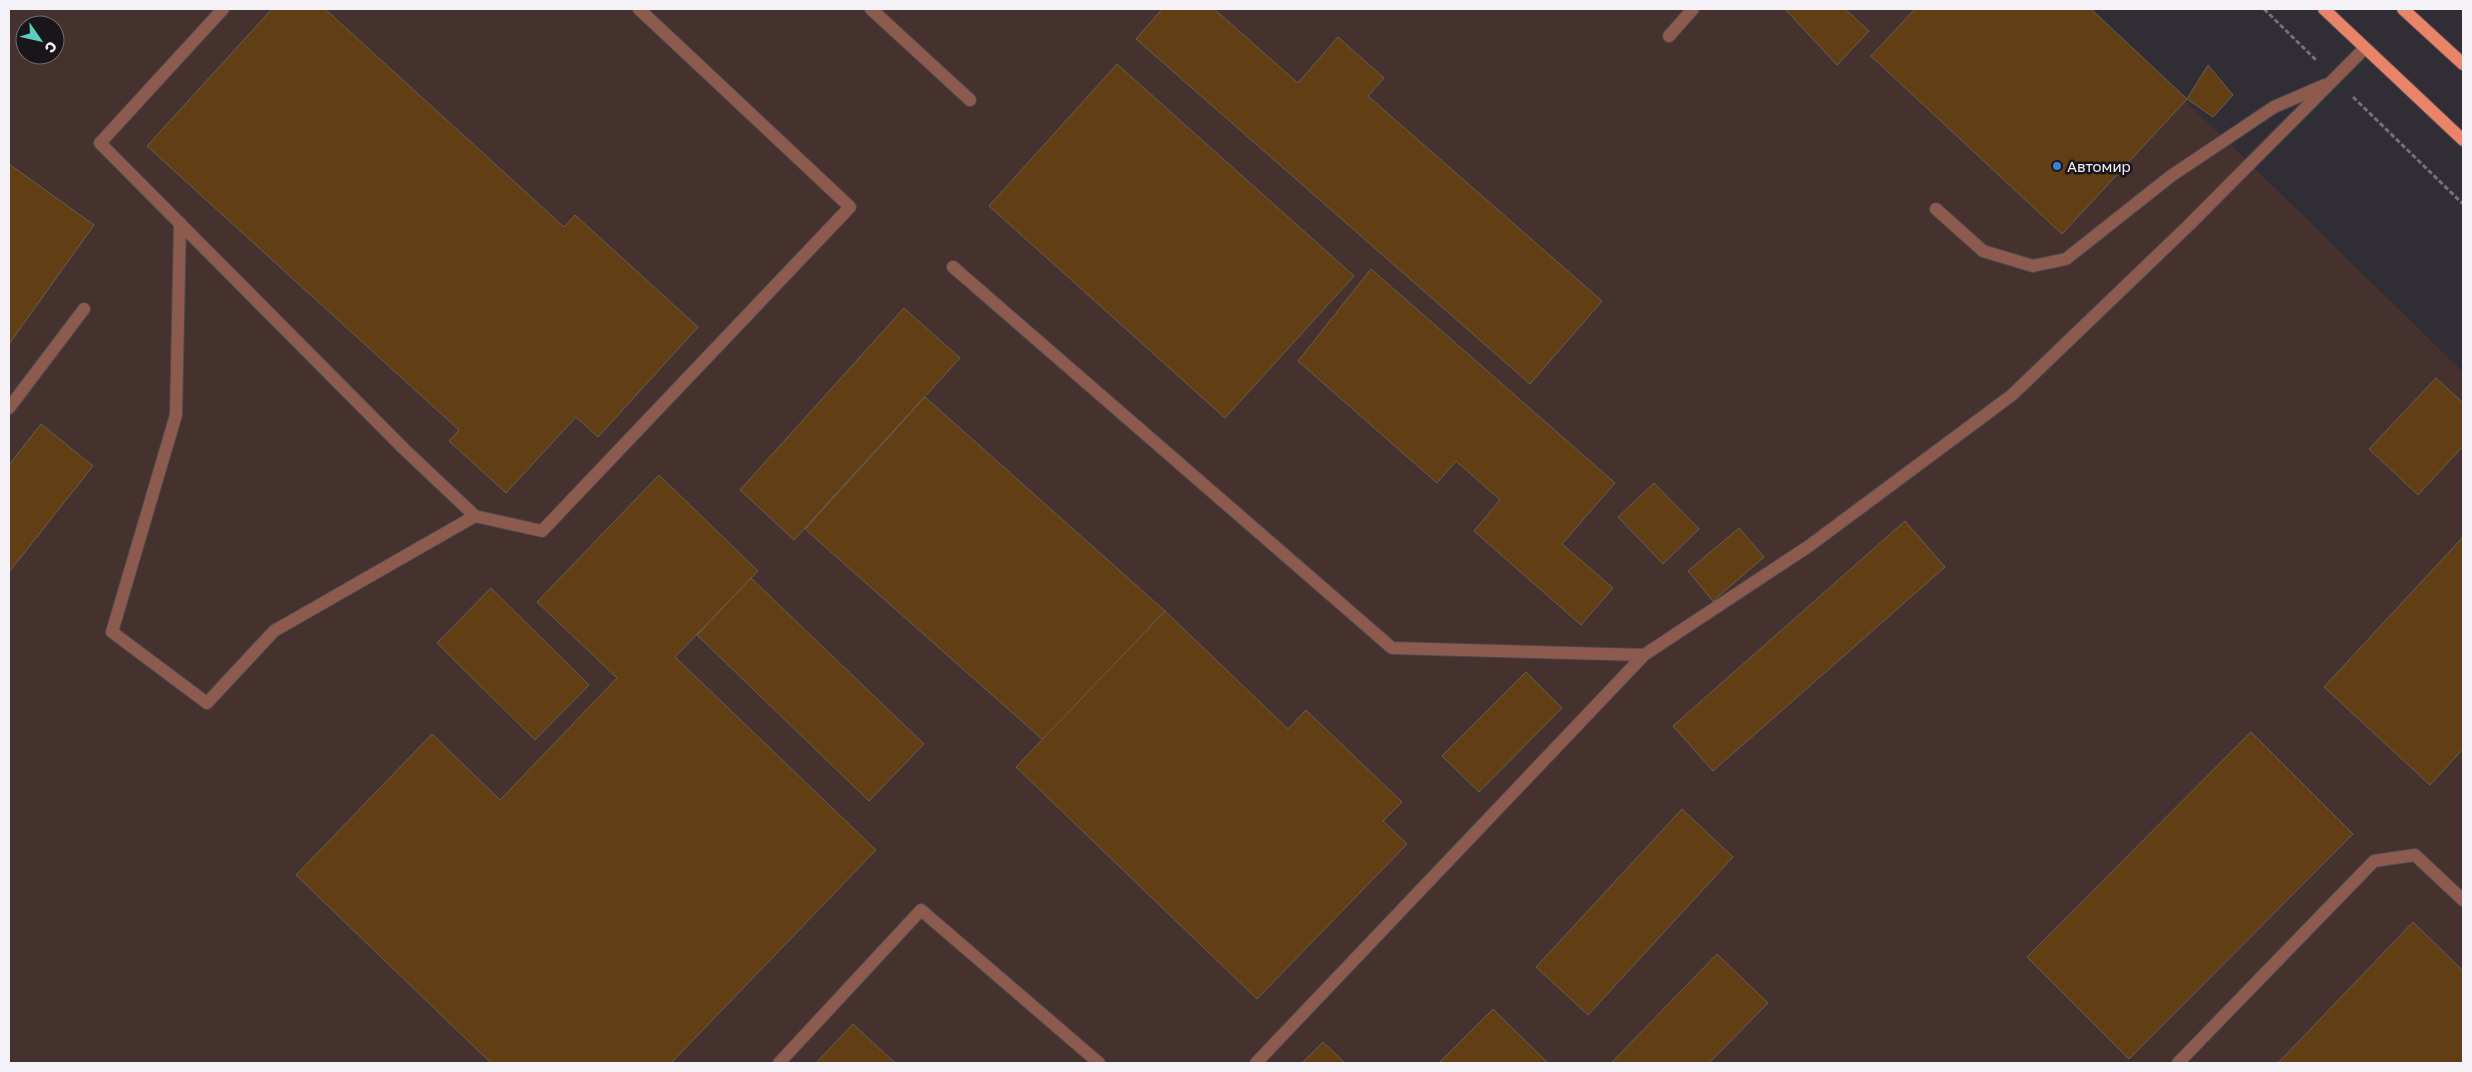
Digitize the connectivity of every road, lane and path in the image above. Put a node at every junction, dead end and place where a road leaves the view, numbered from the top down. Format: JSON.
{"nodes":[{"id":1,"x":223,"y":9,"type":"edge"},
{"id":2,"x":639,"y":9,"type":"edge"},
{"id":3,"x":871,"y":9,"type":"edge"},
{"id":4,"x":1693,"y":9,"type":"edge"},
{"id":5,"x":2264,"y":9,"type":"edge"},
{"id":6,"x":2324,"y":9,"type":"edge"},
{"id":7,"x":2403,"y":9,"type":"edge"},
{"id":8,"x":1669,"y":36,"type":"dead end"},
{"id":9,"x":2365,"y":48,"type":"junction"},
{"id":10,"x":2463,"y":64,"type":"edge"},
{"id":11,"x":2333,"y":81,"type":"junction"},
{"id":12,"x":970,"y":100,"type":"dead end"},
{"id":13,"x":2463,"y":140,"type":"edge"},
{"id":14,"x":2463,"y":204,"type":"edge"},
{"id":15,"x":1936,"y":209,"type":"dead end"},
{"id":16,"x":180,"y":223,"type":"junction"},
{"id":17,"x":953,"y":267,"type":"dead end"},
{"id":18,"x":84,"y":308,"type":"dead end"},
{"id":19,"x":9,"y":408,"type":"edge"},
{"id":20,"x":475,"y":516,"type":"junction"},
{"id":21,"x":1644,"y":655,"type":"junction"},
{"id":22,"x":2463,"y":900,"type":"edge"},
{"id":23,"x":779,"y":1063,"type":"edge"},
{"id":24,"x":1099,"y":1063,"type":"edge"},
{"id":25,"x":1256,"y":1063,"type":"edge"},
{"id":26,"x":2178,"y":1063,"type":"edge"}],
"edges":[{"from":1,"to":16,"type":"lane"},
{"from":2,"to":20,"type":"lane"},
{"from":3,"to":12,"type":"lane"},
{"from":4,"to":8,"type":"lane"},
{"from":5,"to":11,"type":"path"},
{"from":6,"to":9,"type":"main road"},
{"from":7,"to":10,"type":"main road"},
{"from":9,"to":11,"type":"lane"},
{"from":9,"to":13,"type":"main road"},
{"from":11,"to":14,"type":"path"},
{"from":11,"to":15,"type":"lane"},
{"from":11,"to":21,"type":"lane"},
{"from":16,"to":20,"type":"lane"},
{"from":16,"to":20,"type":"lane"},
{"from":17,"to":21,"type":"lane"},
{"from":18,"to":19,"type":"lane"},
{"from":21,"to":25,"type":"lane"},
{"from":22,"to":26,"type":"lane"},
{"from":23,"to":24,"type":"lane"}]}
